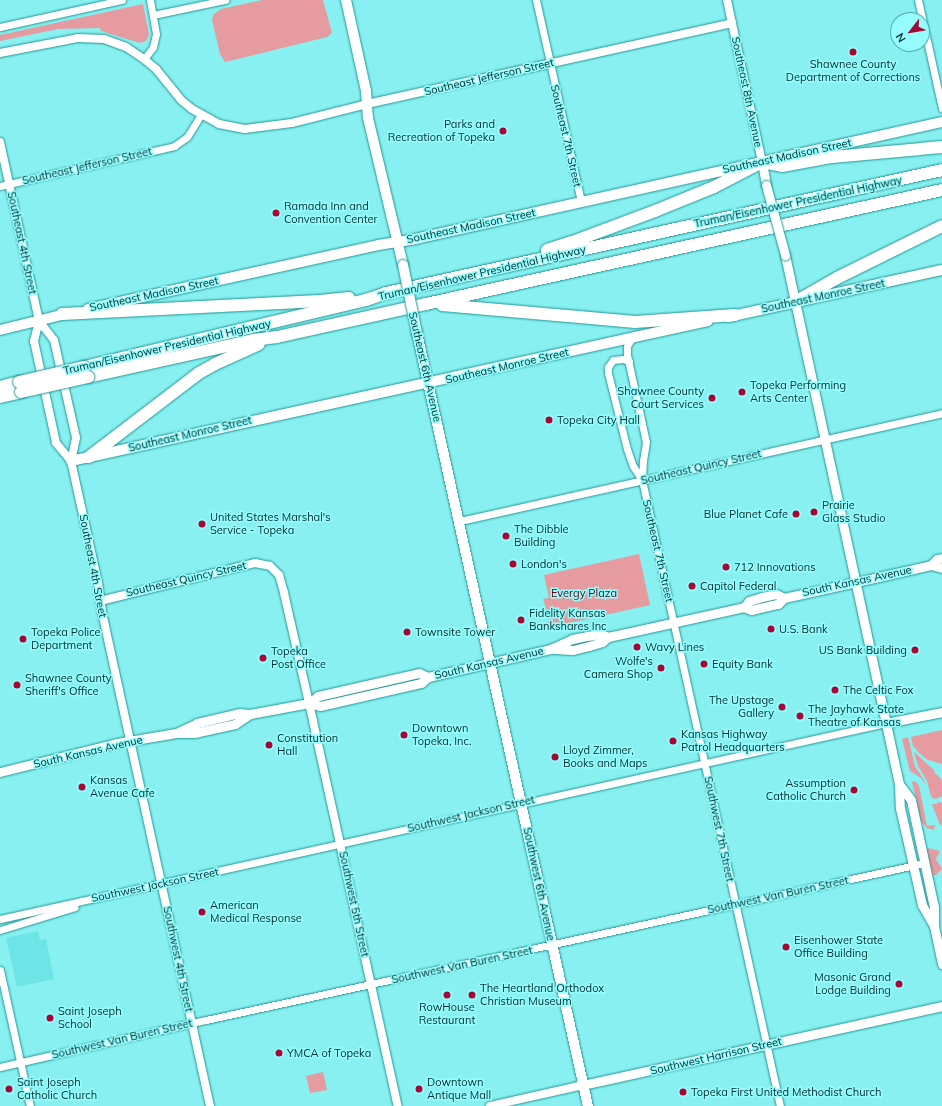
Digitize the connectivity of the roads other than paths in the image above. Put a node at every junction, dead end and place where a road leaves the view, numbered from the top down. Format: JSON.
{"nodes":[{"id":1,"x":122,"y":0,"type":"edge"},
{"id":2,"x":150,"y":0,"type":"edge"},
{"id":3,"x":224,"y":0,"type":"edge"},
{"id":4,"x":346,"y":0,"type":"edge"},
{"id":5,"x":536,"y":0,"type":"edge"},
{"id":6,"x":727,"y":0,"type":"edge"},
{"id":7,"x":918,"y":0,"type":"edge"},
{"id":8,"x":153,"y":16,"type":"junction"},
{"id":9,"x":732,"y":23,"type":"junction"},
{"id":10,"x":0,"y":27,"type":"edge"},
{"id":11,"x":0,"y":53,"type":"edge"},
{"id":12,"x":144,"y":59,"type":"junction"},
{"id":13,"x":549,"y":64,"type":"junction"},
{"id":14,"x":367,"y":104,"type":"junction"},
{"id":15,"x":942,"y":108,"type":"edge"},
{"id":16,"x":201,"y":116,"type":"junction"},
{"id":17,"x":942,"y":122,"type":"edge"},
{"id":18,"x":0,"y":142,"type":"edge"},
{"id":19,"x":942,"y":147,"type":"edge"},
{"id":20,"x":762,"y":162,"type":"junction"},
{"id":21,"x":942,"y":170,"type":"edge"},
{"id":22,"x":9,"y":184,"type":"junction"},
{"id":23,"x":0,"y":186,"type":"edge"},
{"id":24,"x":942,"y":190,"type":"edge"},
{"id":25,"x":581,"y":202,"type":"junction"},
{"id":26,"x":942,"y":226,"type":"edge"},
{"id":27,"x":398,"y":242,"type":"junction"},
{"id":28,"x":493,"y":269,"type":"junction"},
{"id":29,"x":942,"y":270,"type":"edge"},
{"id":30,"x":386,"y":293,"type":"junction"},
{"id":31,"x":795,"y":302,"type":"junction"},
{"id":32,"x":426,"y":304,"type":"junction"},
{"id":33,"x":62,"y":314,"type":"junction"},
{"id":34,"x":736,"y":315,"type":"junction"},
{"id":35,"x":40,"y":320,"type":"junction"},
{"id":36,"x":0,"y":330,"type":"edge"},
{"id":37,"x":277,"y":337,"type":"junction"},
{"id":38,"x":632,"y":338,"type":"junction"},
{"id":39,"x":629,"y":361,"type":"junction"},
{"id":40,"x":86,"y":372,"type":"junction"},
{"id":41,"x":429,"y":383,"type":"junction"},
{"id":42,"x":0,"y":387,"type":"edge"},
{"id":43,"x":20,"y":387,"type":"junction"},
{"id":44,"x":0,"y":398,"type":"edge"},
{"id":45,"x":942,"y":413,"type":"edge"},
{"id":46,"x":825,"y":440,"type":"junction"},
{"id":47,"x":90,"y":457,"type":"junction"},
{"id":48,"x":71,"y":460,"type":"junction"},
{"id":49,"x":642,"y":480,"type":"junction"},
{"id":50,"x":460,"y":521,"type":"junction"},
{"id":51,"x":942,"y":558,"type":"edge"},
{"id":52,"x":931,"y":565,"type":"junction"},
{"id":53,"x":272,"y":568,"type":"joint"},
{"id":54,"x":942,"y":568,"type":"edge"},
{"id":55,"x":856,"y":582,"type":"junction"},
{"id":56,"x":100,"y":601,"type":"junction"},
{"id":57,"x":673,"y":622,"type":"junction"},
{"id":58,"x":490,"y":663,"type":"junction"},
{"id":59,"x":309,"y":703,"type":"junction"},
{"id":60,"x":942,"y":712,"type":"edge"},
{"id":61,"x":886,"y":723,"type":"junction"},
{"id":62,"x":131,"y":742,"type":"junction"},
{"id":63,"x":704,"y":763,"type":"junction"},
{"id":64,"x":0,"y":772,"type":"edge"},
{"id":65,"x":898,"y":784,"type":"junction"},
{"id":66,"x":521,"y":803,"type":"junction"},
{"id":67,"x":340,"y":844,"type":"junction"},
{"id":68,"x":924,"y":863,"type":"junction"},
{"id":69,"x":913,"y":865,"type":"junction"},
{"id":70,"x":162,"y":884,"type":"junction"},
{"id":71,"x":109,"y":895,"type":"junction"},
{"id":72,"x":736,"y":904,"type":"junction"},
{"id":73,"x":0,"y":919,"type":"edge"},
{"id":74,"x":934,"y":926,"type":"junction"},
{"id":75,"x":0,"y":930,"type":"edge"},
{"id":76,"x":552,"y":945,"type":"junction"},
{"id":77,"x":942,"y":964,"type":"edge"},
{"id":78,"x":0,"y":970,"type":"edge"},
{"id":79,"x":371,"y":985,"type":"junction"},
{"id":80,"x":942,"y":1006,"type":"edge"},
{"id":81,"x":192,"y":1024,"type":"junction"},
{"id":82,"x":767,"y":1044,"type":"junction"},
{"id":83,"x":20,"y":1063,"type":"junction"},
{"id":84,"x":0,"y":1067,"type":"edge"},
{"id":85,"x":583,"y":1085,"type":"junction"},
{"id":86,"x":30,"y":1106,"type":"edge"},
{"id":87,"x":210,"y":1106,"type":"edge"},
{"id":88,"x":398,"y":1106,"type":"edge"},
{"id":89,"x":490,"y":1106,"type":"edge"},
{"id":90,"x":588,"y":1106,"type":"edge"},
{"id":91,"x":780,"y":1106,"type":"edge"}],
"edges":[{"from":1,"to":10,"type":"street"},
{"from":2,"to":8,"type":"street"},
{"from":3,"to":8,"type":"street"},
{"from":4,"to":14,"type":"main road","name":"Southeast 6th Avenue"},
{"from":5,"to":13,"type":"street","name":"Southeast 7th Street"},
{"from":6,"to":9,"type":"street","name":"Southeast 8th Avenue"},
{"from":7,"to":15,"type":"street"},
{"from":8,"to":12,"type":"street"},
{"from":9,"to":13,"type":"street","name":"Southeast Jefferson Street"},
{"from":9,"to":20,"type":"street","name":"Southeast 8th Avenue"},
{"from":11,"to":12,"type":"street","name":"Southeast Jefferson Street"},
{"from":12,"to":16,"type":"street","name":"Southeast Jefferson Street"},
{"from":13,"to":14,"type":"street","name":"Southeast Jefferson Street"},
{"from":13,"to":25,"type":"street","name":"Southeast 7th Street"},
{"from":14,"to":16,"type":"street","name":"Southeast Jefferson Street"},
{"from":14,"to":27,"type":"main road","name":"Southeast 6th Avenue"},
{"from":16,"to":22,"type":"street","name":"Southeast Jefferson Street"},
{"from":17,"to":20,"type":"main road","name":"Southeast Madison Street"},
{"from":18,"to":22,"type":"street","name":"Southeast 4th Street"},
{"from":19,"to":20,"type":"highway"},
{"from":20,"to":25,"type":"main road","name":"Southeast Madison Street"},
{"from":20,"to":28,"type":"highway"},
{"from":20,"to":31,"type":"main road","name":"Southeast 8th Avenue","bridge":true},
{"from":21,"to":28,"type":"highway","name":"Truman/Eisenhower Presidential Highway"},
{"from":22,"to":23,"type":"street","name":"Southeast Jefferson Street"},
{"from":22,"to":35,"type":"street","name":"Southeast 4th Street"},
{"from":24,"to":32,"type":"highway","name":"Truman/Eisenhower Presidential Highway"},
{"from":25,"to":27,"type":"main road","name":"Southeast Madison Street"},
{"from":26,"to":31,"type":"highway"},
{"from":27,"to":33,"type":"main road","name":"Southeast Madison Street"},
{"from":27,"to":41,"type":"main road","name":"Southeast 6th Avenue","bridge":true},
{"from":28,"to":30,"type":"highway","name":"Truman/Eisenhower Presidential Highway"},
{"from":29,"to":31,"type":"main road","name":"Southeast Monroe Street"},
{"from":30,"to":33,"type":"highway"},
{"from":30,"to":40,"type":"highway","name":"Truman/Eisenhower Presidential Highway"},
{"from":31,"to":34,"type":"main road","name":"Southeast Monroe Street"},
{"from":31,"to":46,"type":"main road","name":"Southeast 8th Avenue"},
{"from":32,"to":34,"type":"highway"},
{"from":32,"to":37,"type":"highway","name":"Truman/Eisenhower Presidential Highway"},
{"from":33,"to":35,"type":"main road","name":"Southeast Madison Street"},
{"from":34,"to":38,"type":"main road","name":"Southeast Monroe Street"},
{"from":35,"to":36,"type":"main road","name":"Southeast Madison Street"},
{"from":35,"to":48,"type":"street","name":"Southeast 4th Street"},
{"from":35,"to":48,"type":"street","name":"Southeast 4th Street"},
{"from":37,"to":40,"type":"highway","name":"Truman/Eisenhower Presidential Highway"},
{"from":37,"to":47,"type":"highway"},
{"from":38,"to":39,"type":"street","name":"Southeast 7th Street"},
{"from":38,"to":41,"type":"main road","name":"Southeast Monroe Street"},
{"from":39,"to":49,"type":"street","name":"Southeast 7th Street"},
{"from":39,"to":49,"type":"street","name":"Southeast 7th Street"},
{"from":40,"to":43,"type":"highway","name":"Truman/Eisenhower Presidential Highway","bridge":true},
{"from":41,"to":47,"type":"main road","name":"Southeast Monroe Street"},
{"from":41,"to":50,"type":"main road","name":"Southeast 6th Avenue"},
{"from":42,"to":43,"type":"highway","name":"Truman/Eisenhower Presidential Highway"},
{"from":43,"to":44,"type":"highway","name":"Truman/Eisenhower Presidential Highway"},
{"from":45,"to":46,"type":"street","name":"Southeast Quincy Street"},
{"from":46,"to":49,"type":"street","name":"Southeast Quincy Street"},
{"from":46,"to":55,"type":"main road","name":"Southeast 8th Avenue"},
{"from":47,"to":48,"type":"main road","name":"Southeast Monroe Street"},
{"from":48,"to":56,"type":"street","name":"Southeast 4th Street"},
{"from":49,"to":50,"type":"street","name":"Southeast Quincy Street"},
{"from":49,"to":57,"type":"street","name":"Southeast 7th Street"},
{"from":50,"to":58,"type":"main road","name":"Southeast 6th Avenue"},
{"from":51,"to":52,"type":"main road","name":"South Kansas Avenue"},
{"from":52,"to":54,"type":"main road","name":"South Kansas Avenue"},
{"from":52,"to":55,"type":"main road","name":"South Kansas Avenue"},
{"from":53,"to":56,"type":"street","name":"Southeast Quincy Street"},
{"from":53,"to":59,"type":"street","name":"Southwest 5th Street"},
{"from":55,"to":57,"type":"main road","name":"South Kansas Avenue"},
{"from":55,"to":61,"type":"main road","name":"Southeast 8th Avenue"},
{"from":56,"to":62,"type":"street","name":"Southeast 4th Street"},
{"from":57,"to":58,"type":"main road","name":"South Kansas Avenue"},
{"from":57,"to":63,"type":"street","name":"Southwest 7th Street"},
{"from":58,"to":59,"type":"main road","name":"South Kansas Avenue"},
{"from":58,"to":66,"type":"main road","name":"Southwest 6th Avenue"},
{"from":59,"to":62,"type":"main road","name":"South Kansas Avenue"},
{"from":59,"to":67,"type":"street","name":"Southwest 5th Street"},
{"from":60,"to":61,"type":"main road","name":"Southwest Jackson Street"},
{"from":61,"to":63,"type":"street","name":"Southwest Jackson Street"},
{"from":61,"to":65,"type":"main road","name":"Southeast 8th Avenue"},
{"from":62,"to":64,"type":"main road","name":"South Kansas Avenue"},
{"from":62,"to":70,"type":"street","name":"Southwest 4th Street"},
{"from":63,"to":66,"type":"street","name":"Southwest Jackson Street"},
{"from":63,"to":72,"type":"street","name":"Southwest 7th Street"},
{"from":65,"to":68,"type":"main road"},
{"from":65,"to":69,"type":"main road","name":"Southeast 8th Avenue"},
{"from":66,"to":67,"type":"street","name":"Southwest Jackson Street"},
{"from":66,"to":76,"type":"main road","name":"Southwest 6th Avenue"},
{"from":67,"to":70,"type":"street","name":"Southwest Jackson Street"},
{"from":67,"to":79,"type":"street","name":"Southwest 5th Street"},
{"from":68,"to":69,"type":"street","name":"Southwest Van Buren Street"},
{"from":68,"to":74,"type":"main road"},
{"from":69,"to":72,"type":"street","name":"Southwest Van Buren Street"},
{"from":69,"to":74,"type":"main road","name":"Southeast 8th Avenue"},
{"from":70,"to":71,"type":"street","name":"Southwest Jackson Street"},
{"from":70,"to":81,"type":"street","name":"Southwest 4th Street"},
{"from":71,"to":73,"type":"street","name":"Southwest Jackson Street"},
{"from":71,"to":75,"type":"street"},
{"from":72,"to":76,"type":"street","name":"Southwest Van Buren Street"},
{"from":72,"to":82,"type":"street","name":"Southwest 7th Street"},
{"from":74,"to":77,"type":"main road"},
{"from":76,"to":79,"type":"street","name":"Southwest Van Buren Street"},
{"from":76,"to":85,"type":"main road","name":"Southwest 6th Avenue"},
{"from":78,"to":83,"type":"street"},
{"from":79,"to":81,"type":"street","name":"Southwest Van Buren Street"},
{"from":79,"to":88,"type":"street","name":"Southwest 5th Street"},
{"from":80,"to":82,"type":"main road","name":"Southwest Harrison Street"},
{"from":81,"to":83,"type":"street","name":"Southwest Van Buren Street"},
{"from":81,"to":87,"type":"street","name":"Southwest 4th Street"},
{"from":82,"to":85,"type":"main road","name":"Southwest Harrison Street"},
{"from":82,"to":91,"type":"street","name":"Southwest 7th Street"},
{"from":83,"to":84,"type":"street","name":"Southwest Van Buren Street"},
{"from":83,"to":86,"type":"street"},
{"from":85,"to":89,"type":"street","name":"Southwest Harrison Street"},
{"from":85,"to":90,"type":"main road","name":"Southwest 6th Avenue"}]}
